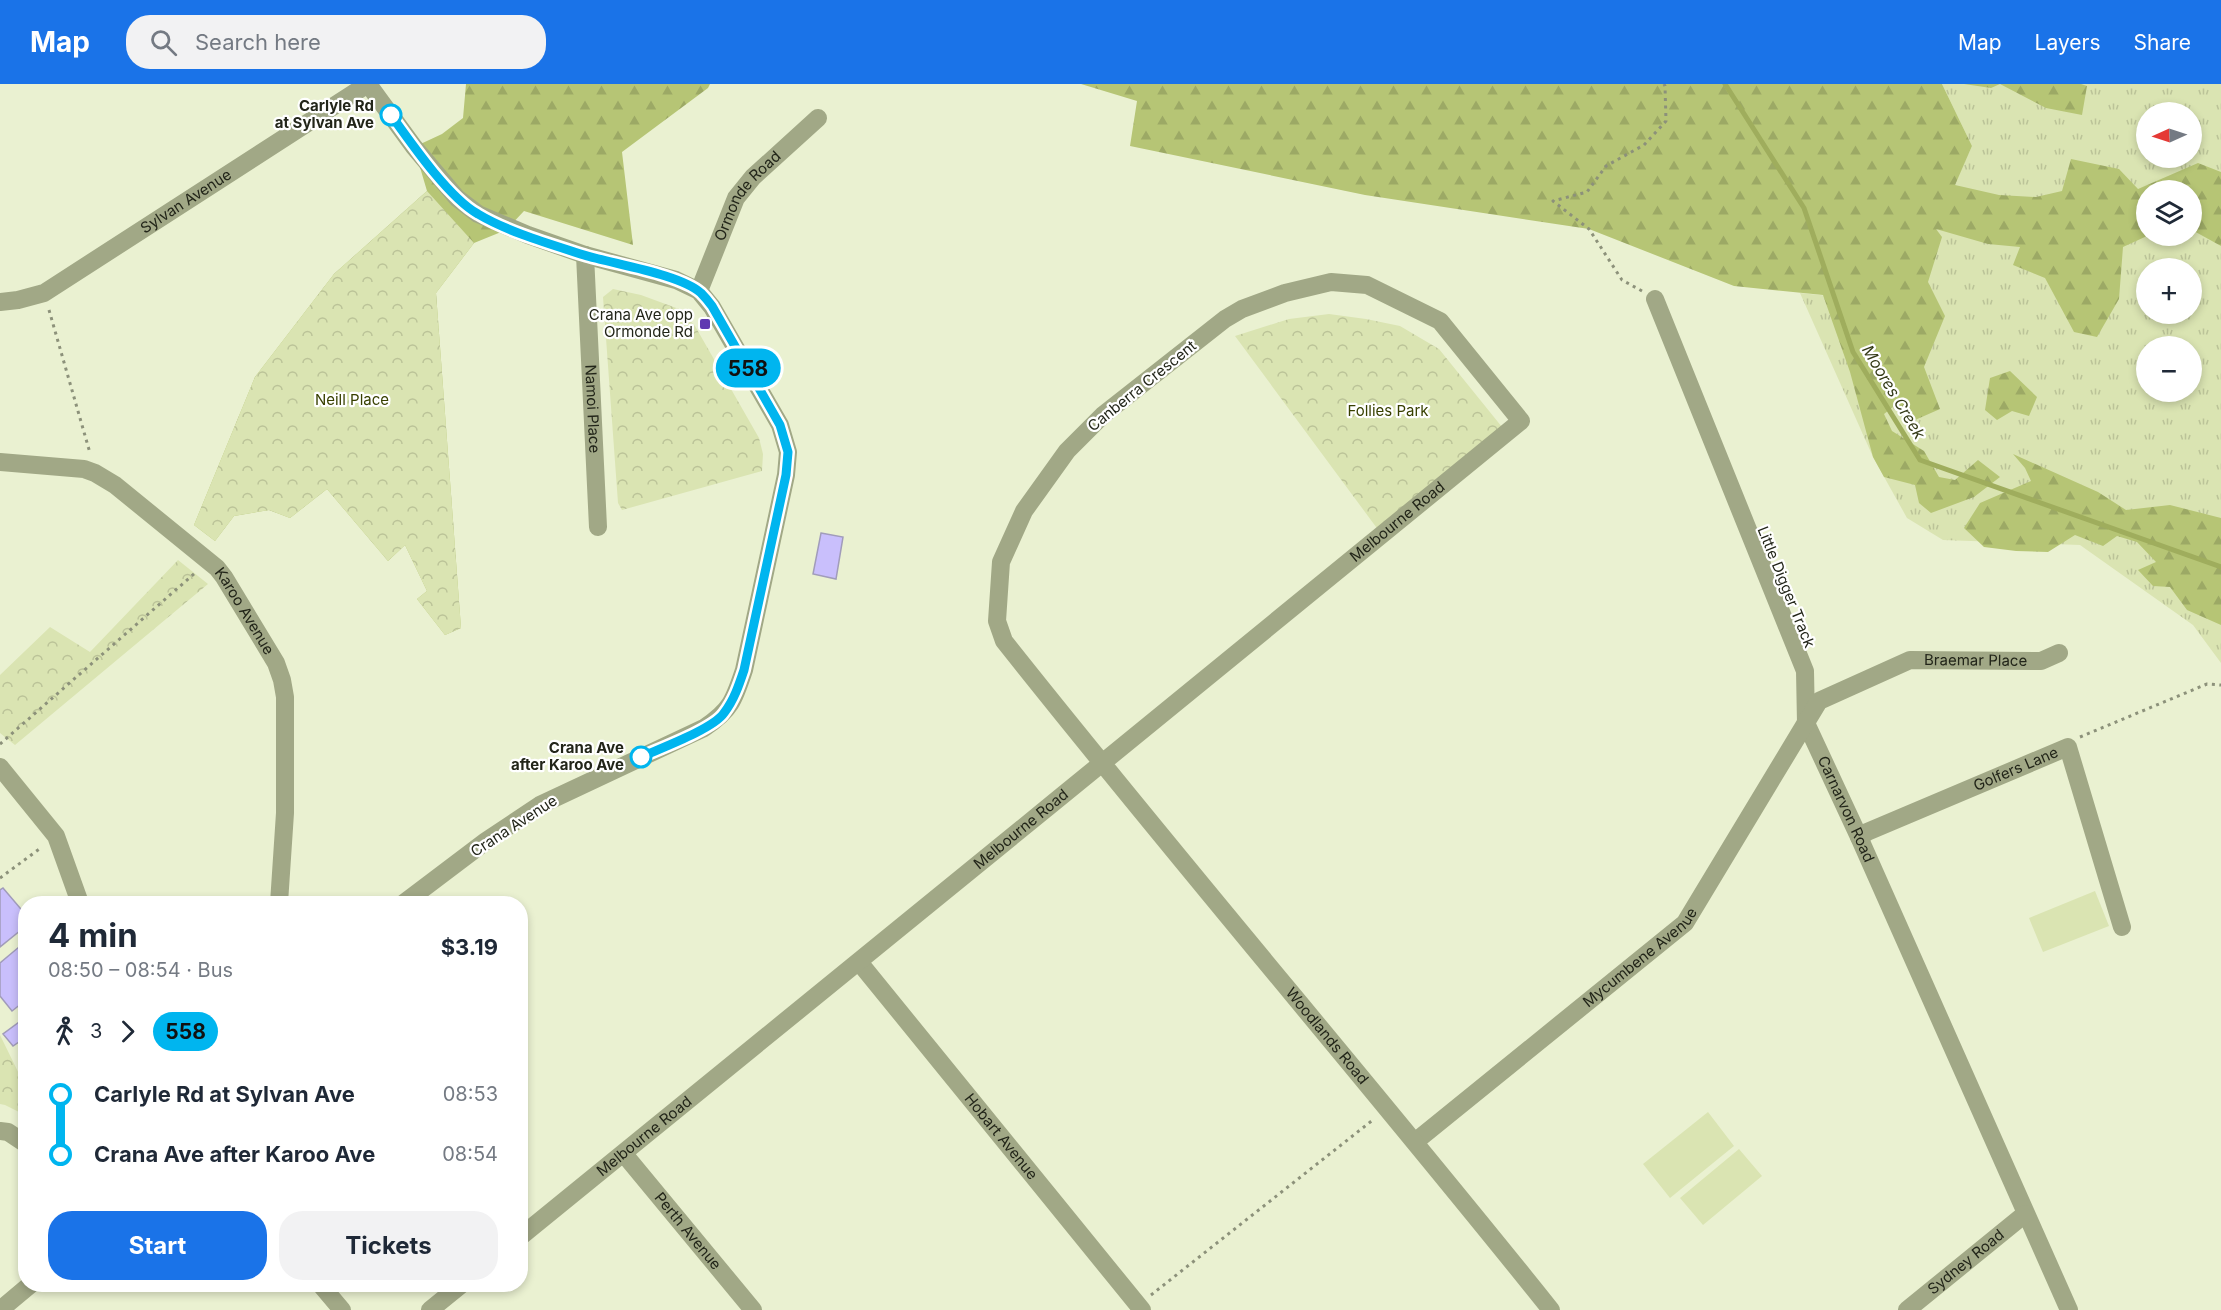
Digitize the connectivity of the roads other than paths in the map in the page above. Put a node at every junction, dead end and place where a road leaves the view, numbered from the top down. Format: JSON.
{"nodes":[{"id":1,"x":368,"y":84,"type":"edge"},
{"id":2,"x":818,"y":118,"type":"dead end"},
{"id":3,"x":585,"y":255,"type":"junction"},
{"id":4,"x":699,"y":291,"type":"junction"},
{"id":5,"x":1655,"y":299,"type":"road end"},
{"id":6,"x":0,"y":302,"type":"edge"},
{"id":7,"x":1521,"y":421,"type":"joint"},
{"id":8,"x":0,"y":462,"type":"edge"},
{"id":9,"x":598,"y":527,"type":"dead end"},
{"id":10,"x":2059,"y":653,"type":"dead end"},
{"id":11,"x":1806,"y":723,"type":"junction"},
{"id":12,"x":1101,"y":763,"type":"junction"},
{"id":13,"x":0,"y":767,"type":"edge"},
{"id":14,"x":1859,"y":837,"type":"junction"},
{"id":15,"x":77,"y":896,"type":"edge"},
{"id":16,"x":279,"y":896,"type":"edge"},
{"id":17,"x":413,"y":896,"type":"edge"},
{"id":18,"x":2122,"y":927,"type":"dead end"},
{"id":19,"x":859,"y":962,"type":"junction"},
{"id":20,"x":0,"y":1131,"type":"edge"},
{"id":21,"x":18,"y":1139,"type":"edge"},
{"id":22,"x":1416,"y":1141,"type":"junction"},
{"id":23,"x":624,"y":1154,"type":"junction"},
{"id":24,"x":2025,"y":1214,"type":"junction"},
{"id":25,"x":528,"y":1231,"type":"edge"},
{"id":26,"x":21,"y":1292,"type":"edge"},
{"id":27,"x":327,"y":1292,"type":"edge"},
{"id":28,"x":452,"y":1292,"type":"edge"},
{"id":29,"x":1140,"y":1308,"type":"edge"},
{"id":30,"x":0,"y":1310,"type":"edge"},
{"id":31,"x":342,"y":1310,"type":"edge"},
{"id":32,"x":430,"y":1310,"type":"edge"},
{"id":33,"x":753,"y":1310,"type":"edge"},
{"id":34,"x":1551,"y":1310,"type":"edge"},
{"id":35,"x":1907,"y":1310,"type":"edge"},
{"id":36,"x":2068,"y":1310,"type":"edge"}],
"edges":[{"from":1,"to":3,"type":"street"},
{"from":1,"to":6,"type":"street","name":"Sylvan Avenue"},
{"from":2,"to":4,"type":"street","name":"Ormonde Road"},
{"from":3,"to":4,"type":"street"},
{"from":3,"to":9,"type":"street","name":"Namoi Place"},
{"from":4,"to":17,"type":"street","name":"Crana Avenue"},
{"from":5,"to":11,"type":"street","name":"Carnarvon Road"},
{"from":7,"to":12,"type":"street","name":"Melbourne Road"},
{"from":7,"to":12,"type":"street","name":"Canberra Crescent"},
{"from":8,"to":16,"type":"street","name":"Karoo Avenue"},
{"from":10,"to":11,"type":"street","name":"Braemar Place"},
{"from":11,"to":14,"type":"street","name":"Carnarvon Road"},
{"from":11,"to":22,"type":"street","name":"Mycumbene Avenue"},
{"from":12,"to":19,"type":"street","name":"Melbourne Road"},
{"from":12,"to":22,"type":"street","name":"Woodlands Road"},
{"from":13,"to":15,"type":"street"},
{"from":14,"to":18,"type":"street","name":"Golfers Lane"},
{"from":14,"to":24,"type":"street","name":"Carnarvon Road"},
{"from":19,"to":23,"type":"street","name":"Melbourne Road"},
{"from":19,"to":29,"type":"street","name":"Hobart Avenue"},
{"from":20,"to":21,"type":"street"},
{"from":22,"to":34,"type":"street","name":"Woodlands Road"},
{"from":23,"to":25,"type":"street","name":"Melbourne Road"},
{"from":23,"to":33,"type":"street","name":"Perth Avenue"},
{"from":24,"to":35,"type":"street","name":"Sydney Road"},
{"from":24,"to":36,"type":"street","name":"Carnarvon Road"},
{"from":26,"to":30,"type":"street"},
{"from":27,"to":31,"type":"street"},
{"from":28,"to":32,"type":"street"}]}
